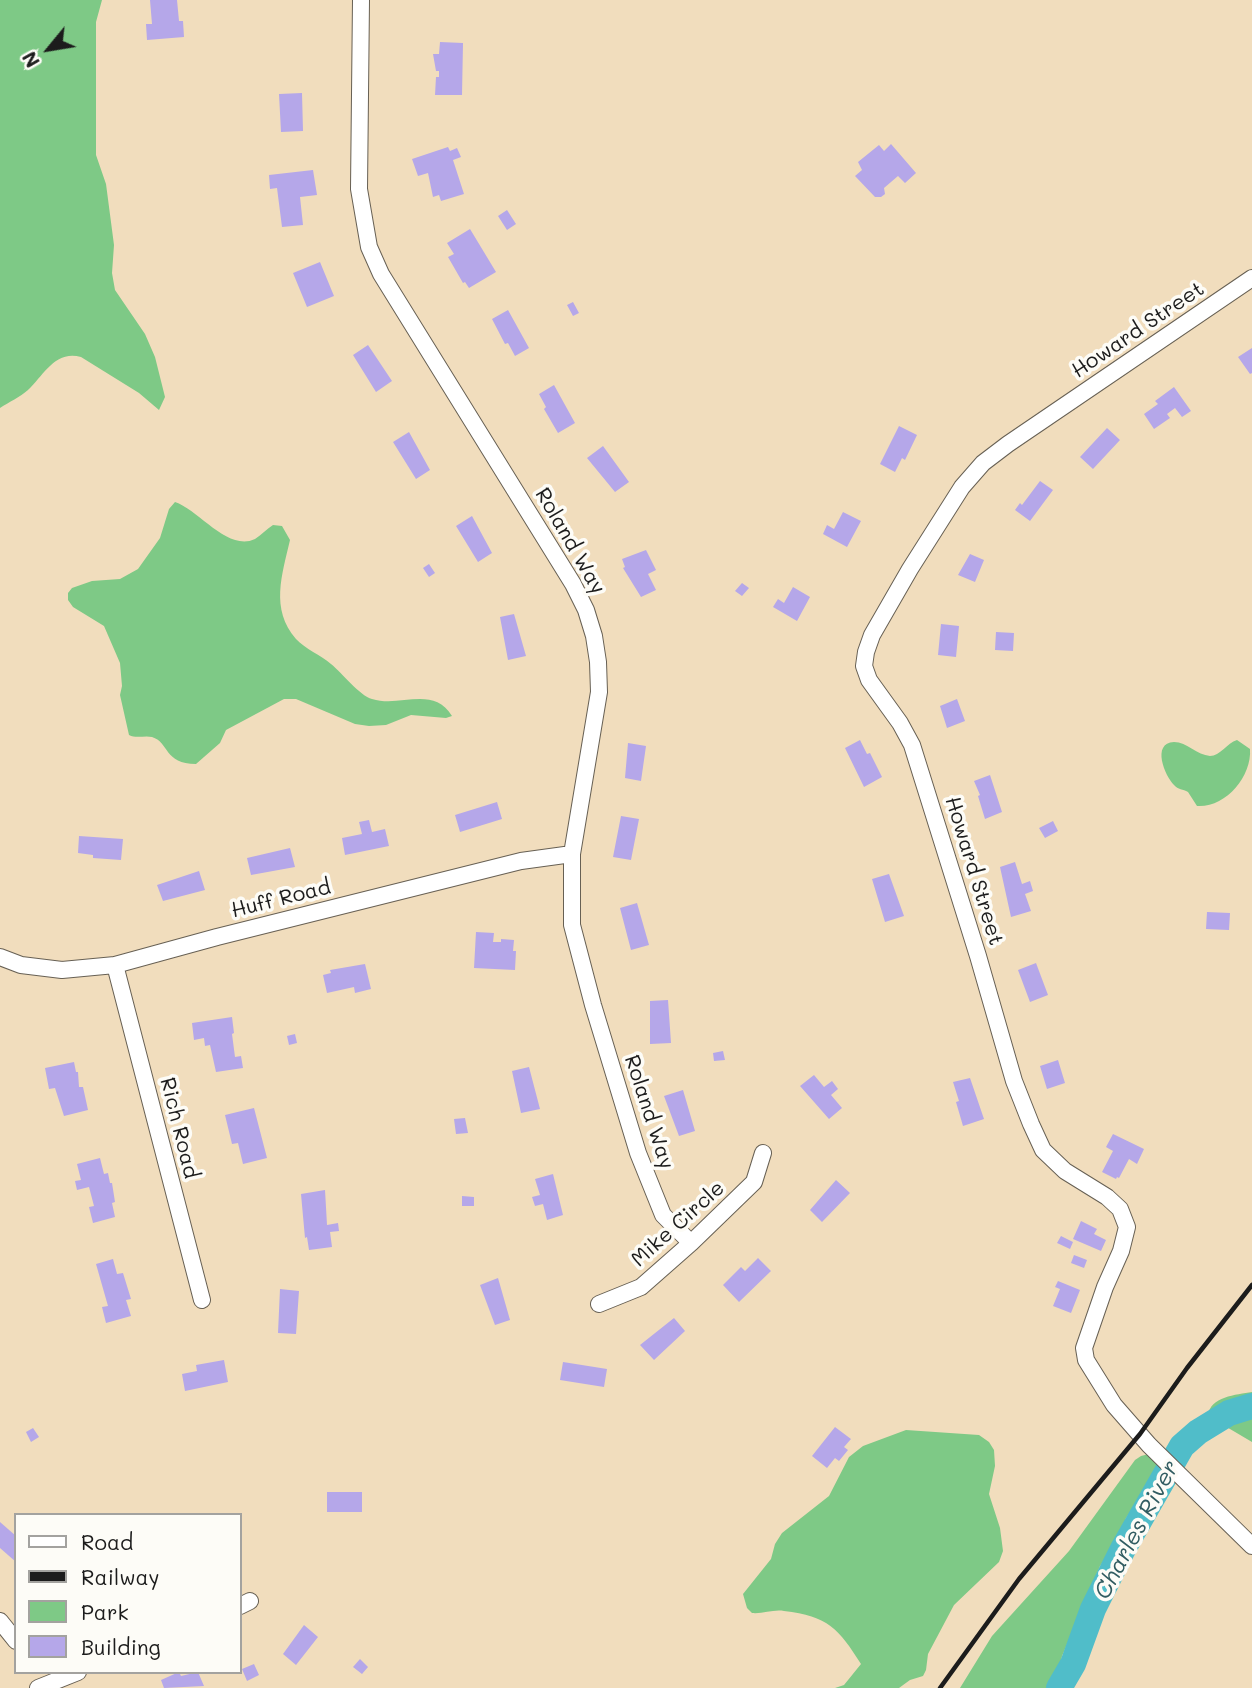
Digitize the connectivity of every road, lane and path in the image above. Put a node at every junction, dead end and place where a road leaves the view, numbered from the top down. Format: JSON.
{"nodes":[{"id":1,"x":361,"y":0,"type":"edge"},
{"id":2,"x":1252,"y":278,"type":"edge"},
{"id":3,"x":572,"y":854,"type":"junction"},
{"id":4,"x":0,"y":957,"type":"edge"},
{"id":5,"x":116,"y":965,"type":"junction"},
{"id":6,"x":763,"y":1153,"type":"dead end"},
{"id":7,"x":691,"y":1243,"type":"junction"},
{"id":8,"x":202,"y":1300,"type":"dead end"},
{"id":9,"x":599,"y":1304,"type":"dead end"},
{"id":10,"x":1252,"y":1546,"type":"edge"},
{"id":11,"x":0,"y":1621,"type":"edge"},
{"id":12,"x":14,"y":1638,"type":"edge"},
{"id":13,"x":70,"y":1674,"type":"edge"},
{"id":14,"x":39,"y":1682,"type":"edge"}],
"edges":[{"from":1,"to":3,"type":"street","name":"Roland Way"},
{"from":2,"to":10,"type":"street","name":"Howard Street"},
{"from":3,"to":5,"type":"street","name":"Huff Road"},
{"from":3,"to":7,"type":"street","name":"Roland Way"},
{"from":4,"to":5,"type":"street","name":"Huff Road"},
{"from":5,"to":8,"type":"street","name":"Rich Road"},
{"from":6,"to":7,"type":"street","name":"Mike Circle"},
{"from":7,"to":9,"type":"street","name":"Mike Circle"},
{"from":11,"to":12,"type":"street"},
{"from":13,"to":14,"type":"street"}]}
